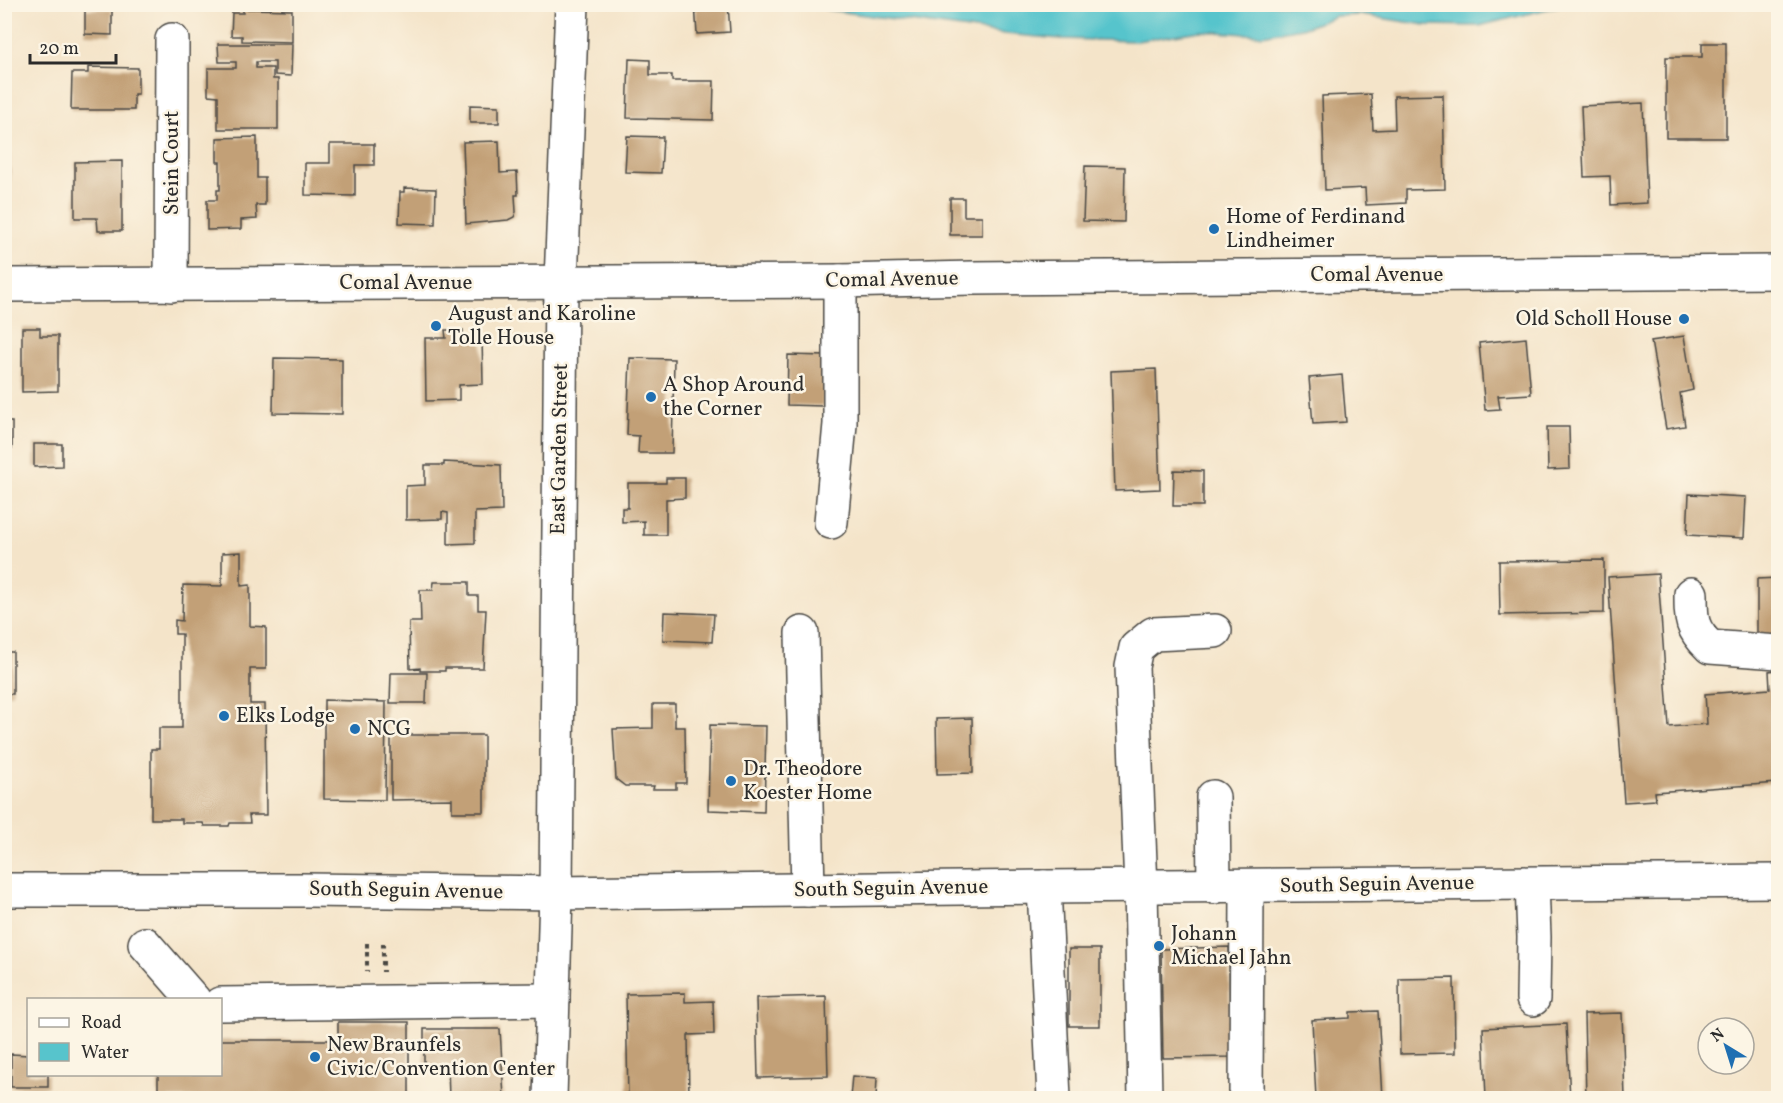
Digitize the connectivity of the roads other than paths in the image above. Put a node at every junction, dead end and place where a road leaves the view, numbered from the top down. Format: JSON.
{"nodes":[{"id":1,"x":572,"y":4,"type":"edge"},
{"id":2,"x":172,"y":40,"type":"dead end"},
{"id":3,"x":1779,"y":272,"type":"edge"},
{"id":4,"x":840,"y":281,"type":"junction"},
{"id":5,"x":561,"y":282,"type":"junction"},
{"id":6,"x":4,"y":285,"type":"edge"},
{"id":7,"x":171,"y":285,"type":"junction"},
{"id":8,"x":831,"y":522,"type":"dead end"},
{"id":9,"x":1691,"y":594,"type":"dead end"},
{"id":10,"x":1215,"y":632,"type":"dead end"},
{"id":11,"x":802,"y":633,"type":"dead end"},
{"id":12,"x":1779,"y":652,"type":"edge"},
{"id":13,"x":1213,"y":797,"type":"dead end"},
{"id":14,"x":1779,"y":881,"type":"edge"},
{"id":15,"x":1532,"y":884,"type":"junction"},
{"id":16,"x":1247,"y":886,"type":"junction"},
{"id":17,"x":1044,"y":887,"type":"junction"},
{"id":18,"x":1140,"y":887,"type":"junction"},
{"id":19,"x":1214,"y":887,"type":"junction"},
{"id":20,"x":4,"y":890,"type":"edge"},
{"id":21,"x":808,"y":890,"type":"junction"},
{"id":22,"x":556,"y":893,"type":"junction"},
{"id":23,"x":145,"y":944,"type":"dead end"},
{"id":24,"x":193,"y":998,"type":"edge"},
{"id":25,"x":1533,"y":999,"type":"dead end"},
{"id":26,"x":553,"y":1000,"type":"junction"},
{"id":27,"x":222,"y":1004,"type":"edge"},
{"id":28,"x":550,"y":1098,"type":"edge"},
{"id":29,"x":1054,"y":1098,"type":"edge"},
{"id":30,"x":1145,"y":1098,"type":"edge"},
{"id":31,"x":1246,"y":1098,"type":"edge"}],
"edges":[{"from":1,"to":5,"type":"street","name":"East Garden Street"},
{"from":2,"to":7,"type":"street","name":"Stein Court"},
{"from":3,"to":4,"type":"street","name":"Comal Avenue"},
{"from":4,"to":5,"type":"street","name":"Comal Avenue"},
{"from":4,"to":8,"type":"street"},
{"from":5,"to":7,"type":"street","name":"Comal Avenue"},
{"from":5,"to":22,"type":"street","name":"East Garden Street"},
{"from":6,"to":7,"type":"street","name":"Comal Avenue"},
{"from":9,"to":12,"type":"street"},
{"from":10,"to":18,"type":"street"},
{"from":11,"to":21,"type":"street"},
{"from":13,"to":19,"type":"street"},
{"from":14,"to":15,"type":"street","name":"South Seguin Avenue"},
{"from":15,"to":16,"type":"street","name":"South Seguin Avenue"},
{"from":15,"to":25,"type":"street"},
{"from":16,"to":19,"type":"street","name":"South Seguin Avenue"},
{"from":16,"to":31,"type":"street"},
{"from":17,"to":18,"type":"street","name":"South Seguin Avenue"},
{"from":17,"to":21,"type":"street","name":"South Seguin Avenue"},
{"from":17,"to":29,"type":"street"},
{"from":18,"to":19,"type":"street","name":"South Seguin Avenue"},
{"from":18,"to":30,"type":"street"},
{"from":20,"to":22,"type":"street","name":"South Seguin Avenue"},
{"from":21,"to":22,"type":"street","name":"South Seguin Avenue"},
{"from":22,"to":26,"type":"street","name":"East Garden Street"},
{"from":23,"to":24,"type":"street"},
{"from":26,"to":27,"type":"street"},
{"from":26,"to":28,"type":"street","name":"East Garden Street"}]}
